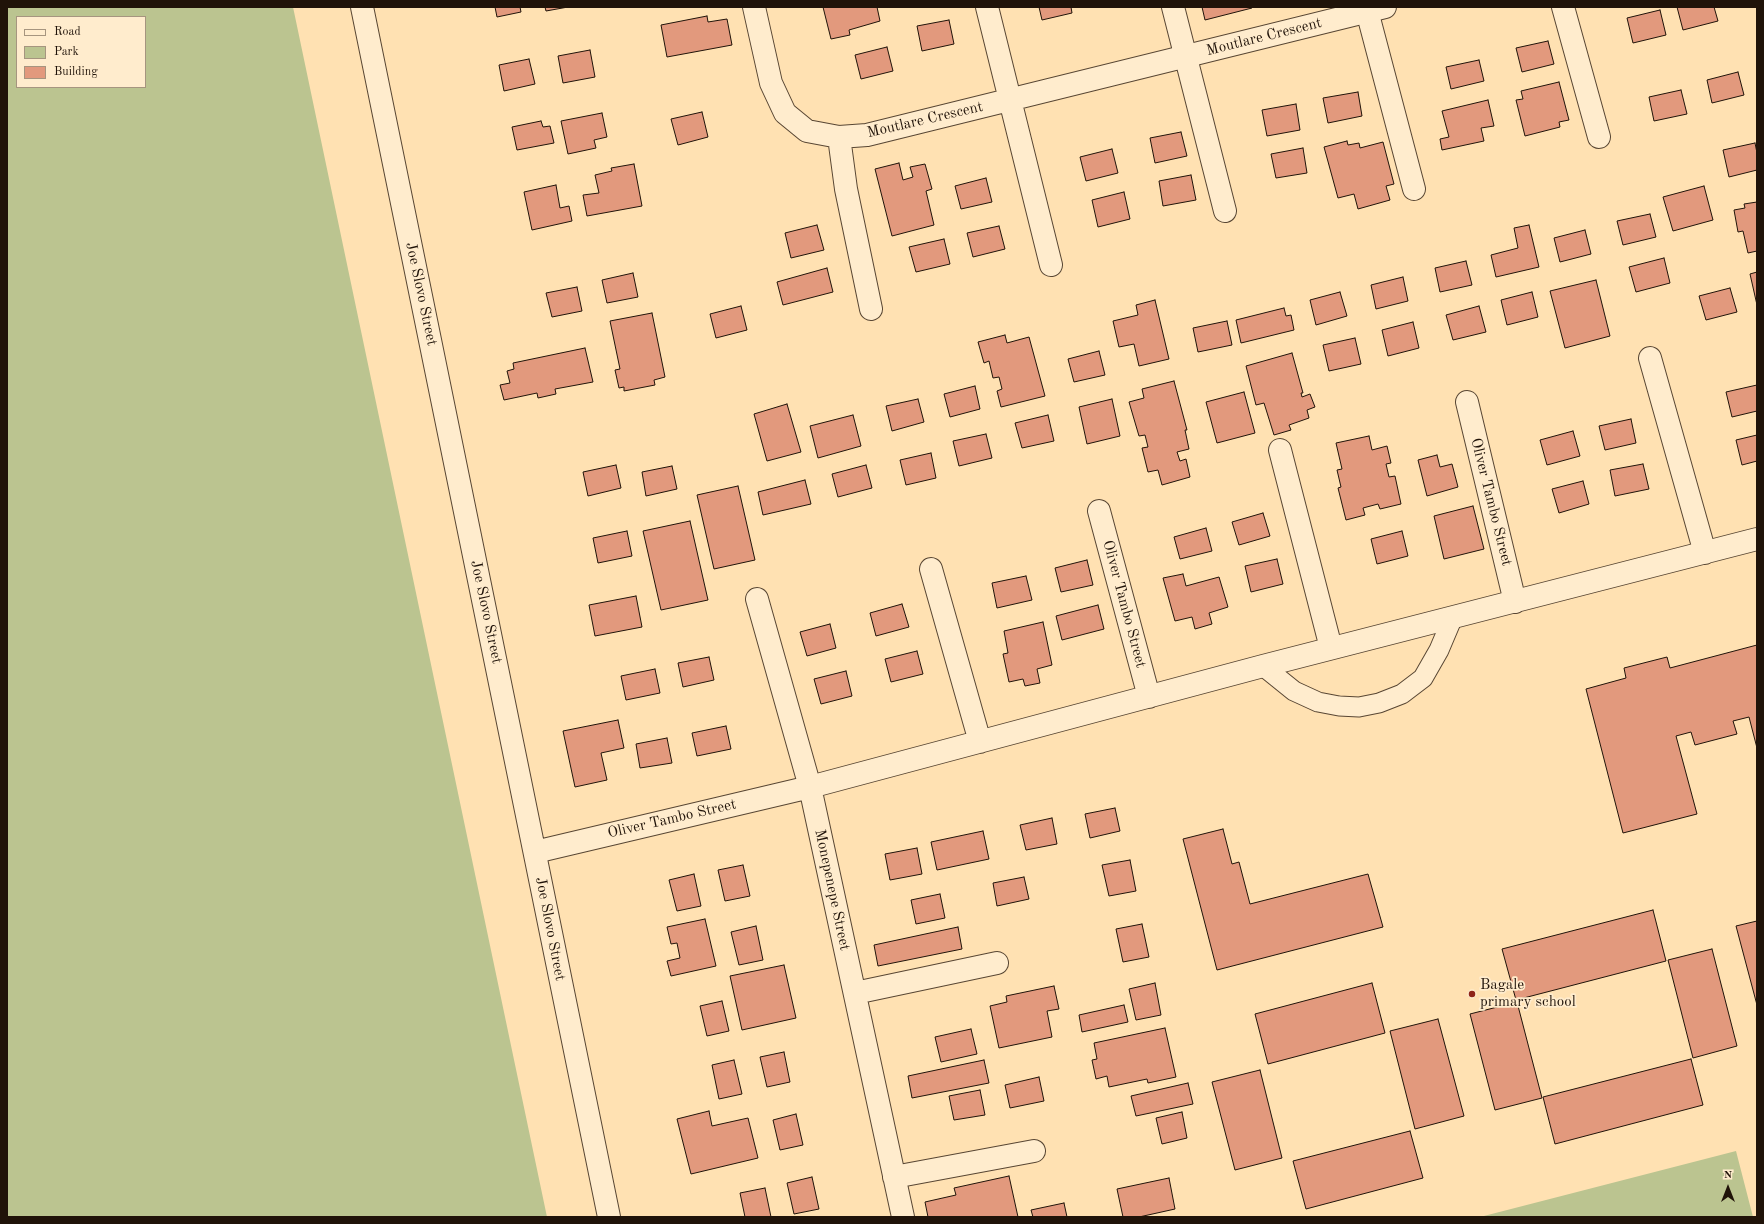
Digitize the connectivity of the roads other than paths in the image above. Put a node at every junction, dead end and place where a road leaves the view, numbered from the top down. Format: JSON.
{"nodes":[{"id":1,"x":362,"y":7,"type":"edge"},
{"id":2,"x":754,"y":7,"type":"edge"},
{"id":3,"x":987,"y":7,"type":"edge"},
{"id":4,"x":1173,"y":7,"type":"edge"},
{"id":5,"x":1563,"y":7,"type":"edge"},
{"id":6,"x":1373,"y":8,"type":"edge"},
{"id":7,"x":1184,"y":56,"type":"junction"},
{"id":8,"x":1011,"y":99,"type":"junction"},
{"id":9,"x":839,"y":137,"type":"junction"},
{"id":10,"x":1598,"y":137,"type":"dead end"},
{"id":11,"x":1414,"y":189,"type":"dead end"},
{"id":12,"x":1225,"y":211,"type":"dead end"},
{"id":13,"x":1051,"y":265,"type":"dead end"},
{"id":14,"x":871,"y":309,"type":"dead end"},
{"id":15,"x":1650,"y":358,"type":"dead end"},
{"id":16,"x":1467,"y":402,"type":"dead end"},
{"id":17,"x":1280,"y":450,"type":"dead end"},
{"id":18,"x":1099,"y":511,"type":"dead end"},
{"id":19,"x":1757,"y":539,"type":"edge"},
{"id":20,"x":1704,"y":553,"type":"junction"},
{"id":21,"x":931,"y":569,"type":"dead end"},
{"id":22,"x":757,"y":599,"type":"dead end"},
{"id":23,"x":1515,"y":602,"type":"junction"},
{"id":24,"x":1453,"y":618,"type":"junction"},
{"id":25,"x":1331,"y":648,"type":"junction"},
{"id":26,"x":1263,"y":666,"type":"junction"},
{"id":27,"x":1149,"y":697,"type":"junction"},
{"id":28,"x":980,"y":742,"type":"junction"},
{"id":29,"x":810,"y":787,"type":"junction"},
{"id":30,"x":535,"y":852,"type":"junction"},
{"id":31,"x":997,"y":963,"type":"dead end"},
{"id":32,"x":855,"y":993,"type":"junction"},
{"id":33,"x":1034,"y":1151,"type":"dead end"},
{"id":34,"x":894,"y":1177,"type":"junction"},
{"id":35,"x":609,"y":1217,"type":"edge"},
{"id":36,"x":903,"y":1217,"type":"edge"}],
"edges":[{"from":1,"to":30,"type":"street","name":"Joe Slovo Street"},
{"from":2,"to":9,"type":"street","name":"Moutlare Crescent"},
{"from":3,"to":8,"type":"street"},
{"from":4,"to":7,"type":"street","name":"Moutlare Crescent"},
{"from":5,"to":10,"type":"street"},
{"from":6,"to":7,"type":"street","name":"Moutlare Crescent"},
{"from":6,"to":11,"type":"street","name":"Moutlare Crescent"},
{"from":7,"to":8,"type":"street","name":"Moutlare Crescent"},
{"from":7,"to":12,"type":"street","name":"Moutlare Crescent"},
{"from":8,"to":9,"type":"street","name":"Moutlare Crescent"},
{"from":8,"to":13,"type":"street"},
{"from":9,"to":14,"type":"street"},
{"from":15,"to":20,"type":"street"},
{"from":16,"to":23,"type":"street","name":"Oliver Tambo Street"},
{"from":17,"to":25,"type":"street"},
{"from":18,"to":27,"type":"street","name":"Oliver Tambo Street"},
{"from":19,"to":20,"type":"street","name":"Oliver Tambo Street"},
{"from":20,"to":23,"type":"street","name":"Oliver Tambo Street"},
{"from":21,"to":28,"type":"street"},
{"from":22,"to":29,"type":"street"},
{"from":23,"to":24,"type":"street","name":"Oliver Tambo Street"},
{"from":24,"to":25,"type":"street","name":"Oliver Tambo Street"},
{"from":24,"to":26,"type":"lane"},
{"from":25,"to":26,"type":"street","name":"Oliver Tambo Street"},
{"from":26,"to":27,"type":"street","name":"Oliver Tambo Street"},
{"from":27,"to":28,"type":"street","name":"Oliver Tambo Street"},
{"from":28,"to":29,"type":"street","name":"Oliver Tambo Street"},
{"from":29,"to":30,"type":"street","name":"Oliver Tambo Street"},
{"from":29,"to":32,"type":"street","name":"Monepenepe Street"},
{"from":30,"to":35,"type":"street","name":"Joe Slovo Street"},
{"from":31,"to":32,"type":"street"},
{"from":32,"to":34,"type":"street","name":"Monepenepe Street"},
{"from":33,"to":34,"type":"street"},
{"from":34,"to":36,"type":"street","name":"Monepenepe Street"}]}
